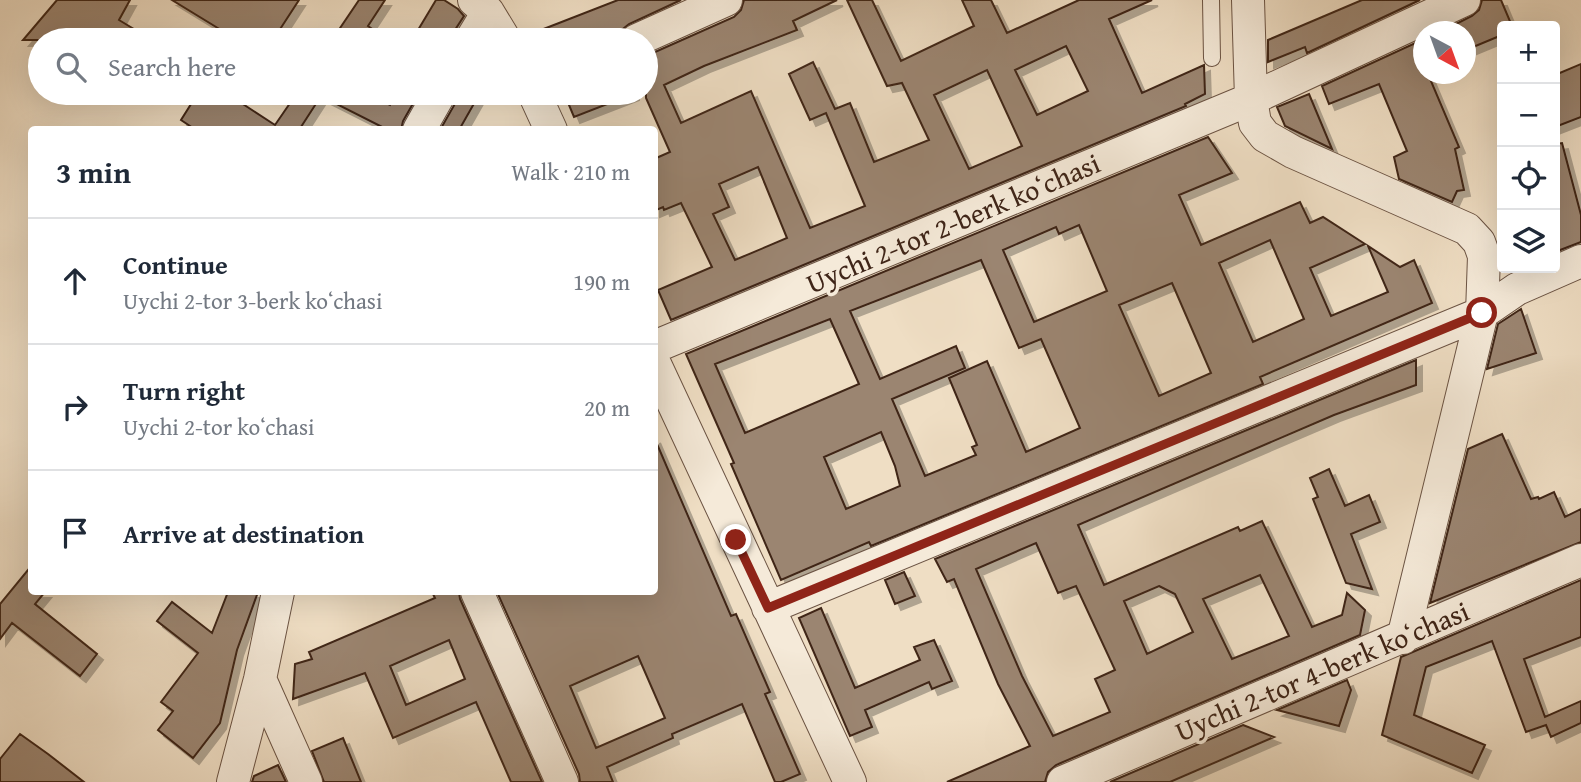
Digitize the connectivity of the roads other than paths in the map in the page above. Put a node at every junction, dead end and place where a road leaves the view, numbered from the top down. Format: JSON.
{"nodes":[{"id":1,"x":726,"y":0,"type":"edge"},
{"id":2,"x":1211,"y":0,"type":"edge"},
{"id":3,"x":1248,"y":0,"type":"edge"},
{"id":4,"x":1464,"y":0,"type":"edge"},
{"id":5,"x":481,"y":6,"type":"edge"},
{"id":6,"x":475,"y":28,"type":"edge"},
{"id":7,"x":497,"y":28,"type":"edge"},
{"id":8,"x":658,"y":30,"type":"edge"},
{"id":9,"x":1212,"y":58,"type":"dead end"},
{"id":10,"x":1251,"y":99,"type":"junction"},
{"id":11,"x":433,"y":105,"type":"edge"},
{"id":12,"x":540,"y":105,"type":"edge"},
{"id":13,"x":421,"y":126,"type":"edge"},
{"id":14,"x":549,"y":126,"type":"edge"},
{"id":15,"x":1581,"y":261,"type":"edge"},
{"id":16,"x":1482,"y":313,"type":"junction"},
{"id":17,"x":658,"y":345,"type":"edge"},
{"id":18,"x":658,"y":371,"type":"edge"},
{"id":19,"x":1581,"y":559,"type":"edge"},
{"id":20,"x":277,"y":595,"type":"edge"},
{"id":21,"x":478,"y":595,"type":"edge"},
{"id":22,"x":768,"y":608,"type":"junction"},
{"id":23,"x":1403,"y":638,"type":"junction"},
{"id":24,"x":260,"y":679,"type":"junction"},
{"id":25,"x":233,"y":782,"type":"edge"},
{"id":26,"x":306,"y":782,"type":"edge"},
{"id":27,"x":562,"y":782,"type":"edge"},
{"id":28,"x":850,"y":782,"type":"edge"},
{"id":29,"x":1063,"y":782,"type":"edge"}],
"edges":[{"from":1,"to":8,"type":"street"},
{"from":2,"to":9,"type":"lane"},
{"from":3,"to":10,"type":"street"},
{"from":4,"to":10,"type":"street","name":"Uychi 2-tor 2-berk koʻchasi"},
{"from":5,"to":6,"type":"street"},
{"from":5,"to":7,"type":"street"},
{"from":10,"to":16,"type":"street"},
{"from":10,"to":17,"type":"street","name":"Uychi 2-tor 2-berk koʻchasi"},
{"from":11,"to":13,"type":"street"},
{"from":12,"to":14,"type":"street"},
{"from":15,"to":16,"type":"street"},
{"from":16,"to":22,"type":"street"},
{"from":16,"to":23,"type":"street"},
{"from":18,"to":22,"type":"street"},
{"from":19,"to":23,"type":"street","name":"Uychi 2-tor 4-berk koʻchasi"},
{"from":20,"to":24,"type":"street"},
{"from":21,"to":27,"type":"street"},
{"from":22,"to":28,"type":"street"},
{"from":23,"to":29,"type":"street","name":"Uychi 2-tor 4-berk koʻchasi"},
{"from":24,"to":25,"type":"street"},
{"from":24,"to":26,"type":"street"}]}
